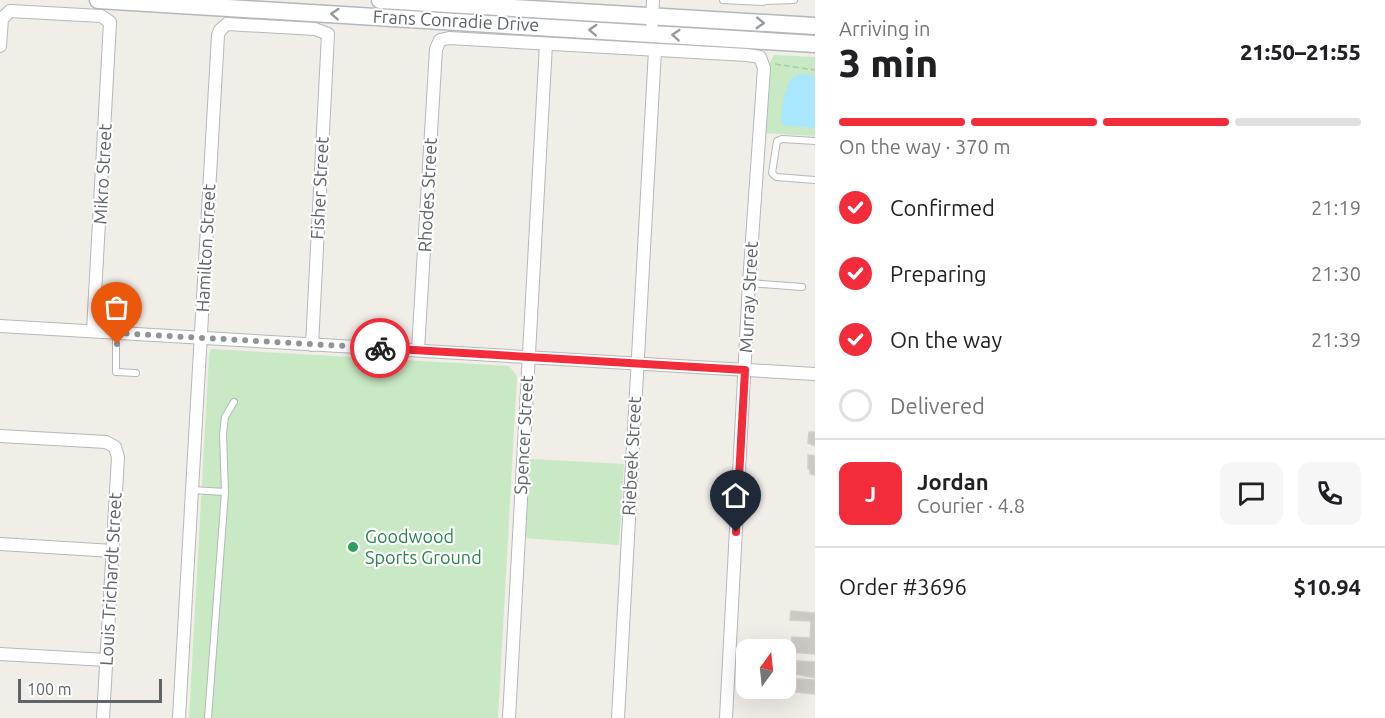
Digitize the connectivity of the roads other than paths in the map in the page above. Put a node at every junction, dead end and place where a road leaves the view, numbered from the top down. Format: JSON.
{"nodes":[{"id":1,"x":98,"y":0,"type":"edge"},
{"id":2,"x":380,"y":0,"type":"edge"},
{"id":3,"x":723,"y":0,"type":"edge"},
{"id":4,"x":794,"y":0,"type":"edge"},
{"id":5,"x":763,"y":1,"type":"edge"},
{"id":6,"x":653,"y":25,"type":"edge"},
{"id":7,"x":815,"y":26,"type":"edge"},
{"id":8,"x":325,"y":32,"type":"joint"},
{"id":9,"x":546,"y":44,"type":"junction"},
{"id":10,"x":815,"y":44,"type":"edge"},
{"id":11,"x":0,"y":46,"type":"edge"},
{"id":12,"x":815,"y":141,"type":"edge"},
{"id":13,"x":815,"y":180,"type":"edge"},
{"id":14,"x":749,"y":283,"type":"junction"},
{"id":15,"x":802,"y":287,"type":"dead end"},
{"id":16,"x":0,"y":326,"type":"edge"},
{"id":17,"x":93,"y":331,"type":"junction"},
{"id":18,"x":116,"y":333,"type":"junction"},
{"id":19,"x":201,"y":338,"type":"junction"},
{"id":20,"x":312,"y":345,"type":"junction"},
{"id":21,"x":418,"y":350,"type":"junction"},
{"id":22,"x":528,"y":357,"type":"junction"},
{"id":23,"x":637,"y":363,"type":"junction"},
{"id":24,"x":745,"y":370,"type":"junction"},
{"id":25,"x":136,"y":373,"type":"dead end"},
{"id":26,"x":815,"y":374,"type":"edge"},
{"id":27,"x":234,"y":402,"type":"dead end"},
{"id":28,"x":0,"y":436,"type":"edge"},
{"id":29,"x":192,"y":490,"type":"junction"},
{"id":30,"x":225,"y":492,"type":"junction"},
{"id":31,"x":0,"y":544,"type":"edge"},
{"id":32,"x":113,"y":551,"type":"junction"},
{"id":33,"x":0,"y":654,"type":"edge"},
{"id":34,"x":106,"y":660,"type":"junction"},
{"id":35,"x":103,"y":718,"type":"edge"},
{"id":36,"x":179,"y":718,"type":"edge"},
{"id":37,"x":208,"y":718,"type":"edge"},
{"id":38,"x":509,"y":718,"type":"edge"},
{"id":39,"x":618,"y":718,"type":"edge"},
{"id":40,"x":726,"y":718,"type":"edge"}],
"edges":[{"from":6,"to":1,"type":"main road","name":"Frans Conradie Drive","one_way":true},
{"from":2,"to":6,"type":"main road","name":"Frans Conradie Drive"},
{"from":3,"to":5,"type":"lane"},
{"from":4,"to":5,"type":"lane"},
{"from":6,"to":7,"type":"main road","name":"Frans Conradie Drive","one_way":true},
{"from":6,"to":9,"type":"street"},
{"from":10,"to":6,"type":"main road","name":"Frans Conradie Drive","one_way":true},
{"from":6,"to":14,"type":"street","name":"Murray Street"},
{"from":6,"to":23,"type":"street","name":"Riebeek Street"},
{"from":8,"to":19,"type":"street","name":"Hamilton Street"},
{"from":8,"to":20,"type":"street","name":"Fisher Street"},
{"from":9,"to":21,"type":"street","name":"Rhodes Street"},
{"from":9,"to":22,"type":"street","name":"Spencer Street"},
{"from":11,"to":17,"type":"street","name":"Mikro Street"},
{"from":12,"to":13,"type":"lane"},
{"from":14,"to":15,"type":"lane"},
{"from":14,"to":24,"type":"street","name":"Murray Street"},
{"from":16,"to":17,"type":"street"},
{"from":17,"to":18,"type":"street"},
{"from":18,"to":19,"type":"street"},
{"from":18,"to":25,"type":"lane"},
{"from":19,"to":20,"type":"street"},
{"from":19,"to":29,"type":"street","name":"Hamilton Street"},
{"from":20,"to":21,"type":"street"},
{"from":21,"to":22,"type":"street"},
{"from":22,"to":23,"type":"street"},
{"from":22,"to":38,"type":"street","name":"Spencer Street"},
{"from":23,"to":24,"type":"street"},
{"from":23,"to":39,"type":"street","name":"Riebeek Street"},
{"from":24,"to":26,"type":"street"},
{"from":24,"to":40,"type":"street","name":"Murray Street"},
{"from":27,"to":30,"type":"lane"},
{"from":28,"to":32,"type":"street","name":"Louis Trichardt Street"},
{"from":29,"to":30,"type":"lane"},
{"from":29,"to":36,"type":"street","name":"Hamilton Street"},
{"from":30,"to":37,"type":"lane"},
{"from":31,"to":32,"type":"street"},
{"from":32,"to":34,"type":"street","name":"Louis Trichardt Street"},
{"from":33,"to":34,"type":"street"},
{"from":34,"to":35,"type":"street","name":"Louis Trichardt Street"}]}
